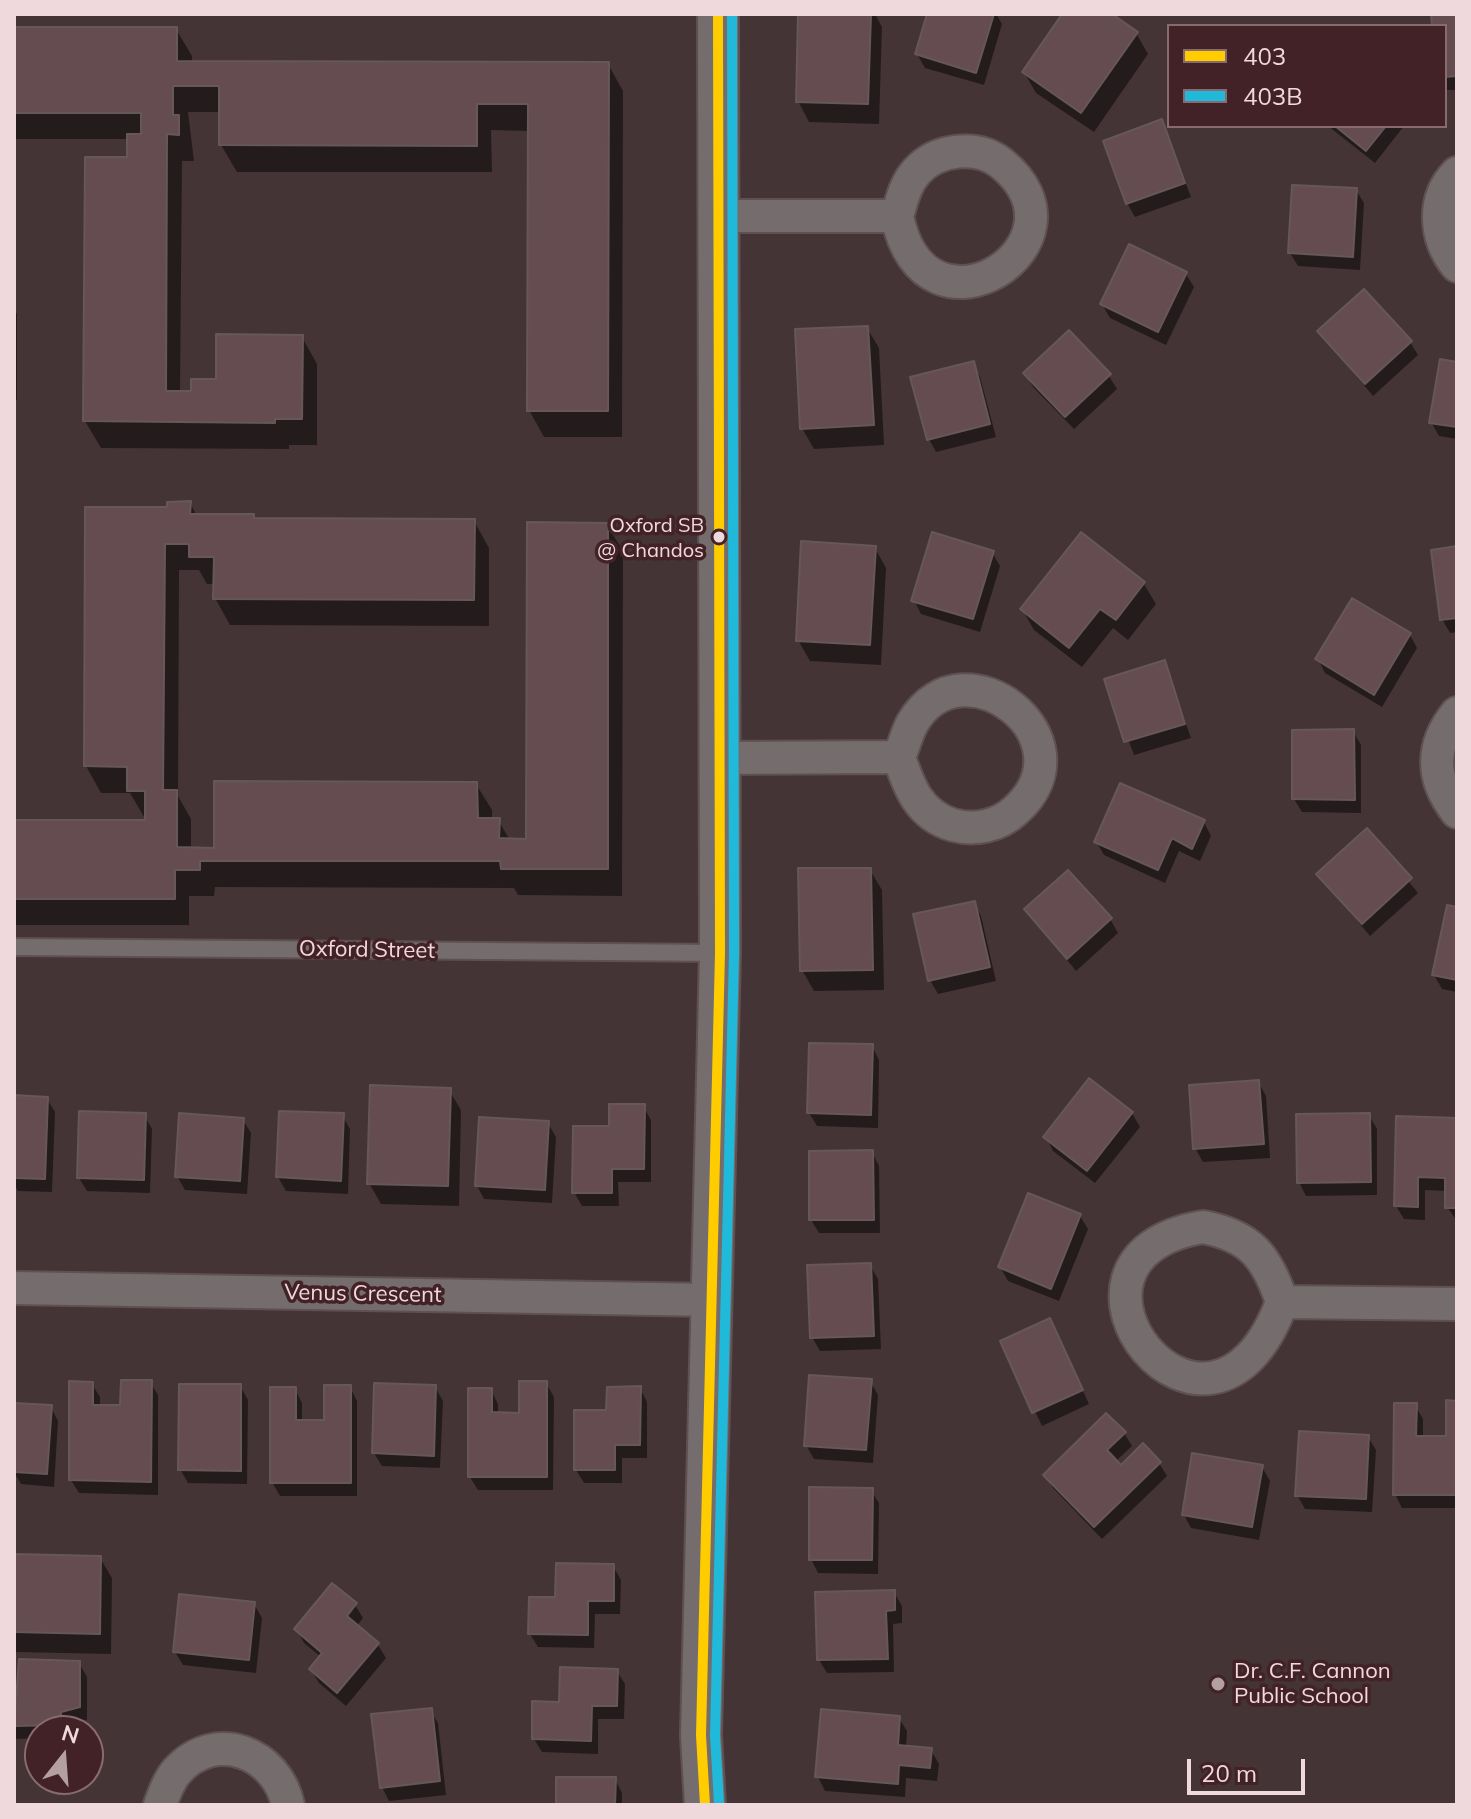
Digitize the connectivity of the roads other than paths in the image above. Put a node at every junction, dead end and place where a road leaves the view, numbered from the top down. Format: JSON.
{"nodes":[{"id":1,"x":718,"y":14,"type":"edge"},
{"id":2,"x":1457,"y":173,"type":"edge"},
{"id":3,"x":719,"y":216,"type":"junction"},
{"id":4,"x":897,"y":216,"type":"junction"},
{"id":5,"x":1457,"y":266,"type":"edge"},
{"id":6,"x":1457,"y":713,"type":"edge"},
{"id":7,"x":899,"y":757,"type":"junction"},
{"id":8,"x":717,"y":758,"type":"junction"},
{"id":9,"x":1457,"y":812,"type":"edge"},
{"id":10,"x":14,"y":947,"type":"edge"},
{"id":11,"x":720,"y":953,"type":"junction"},
{"id":12,"x":14,"y":1288,"type":"edge"},
{"id":13,"x":712,"y":1300,"type":"junction"},
{"id":14,"x":1282,"y":1302,"type":"junction"},
{"id":15,"x":1457,"y":1304,"type":"edge"},
{"id":16,"x":160,"y":1805,"type":"edge"},
{"id":17,"x":288,"y":1805,"type":"edge"},
{"id":18,"x":705,"y":1805,"type":"edge"}],
"edges":[{"from":1,"to":3,"type":"street"},
{"from":2,"to":5,"type":"street"},
{"from":3,"to":4,"type":"street"},
{"from":3,"to":8,"type":"street"},
{"from":4,"to":4,"type":"street"},
{"from":6,"to":9,"type":"street"},
{"from":7,"to":7,"type":"street"},
{"from":7,"to":8,"type":"street"},
{"from":8,"to":11,"type":"street"},
{"from":10,"to":11,"type":"lane","name":"Oxford Street"},
{"from":11,"to":13,"type":"street"},
{"from":12,"to":13,"type":"street","name":"Venus Crescent"},
{"from":13,"to":18,"type":"street"},
{"from":14,"to":14,"type":"street"},
{"from":14,"to":15,"type":"street"},
{"from":16,"to":17,"type":"street"}]}
